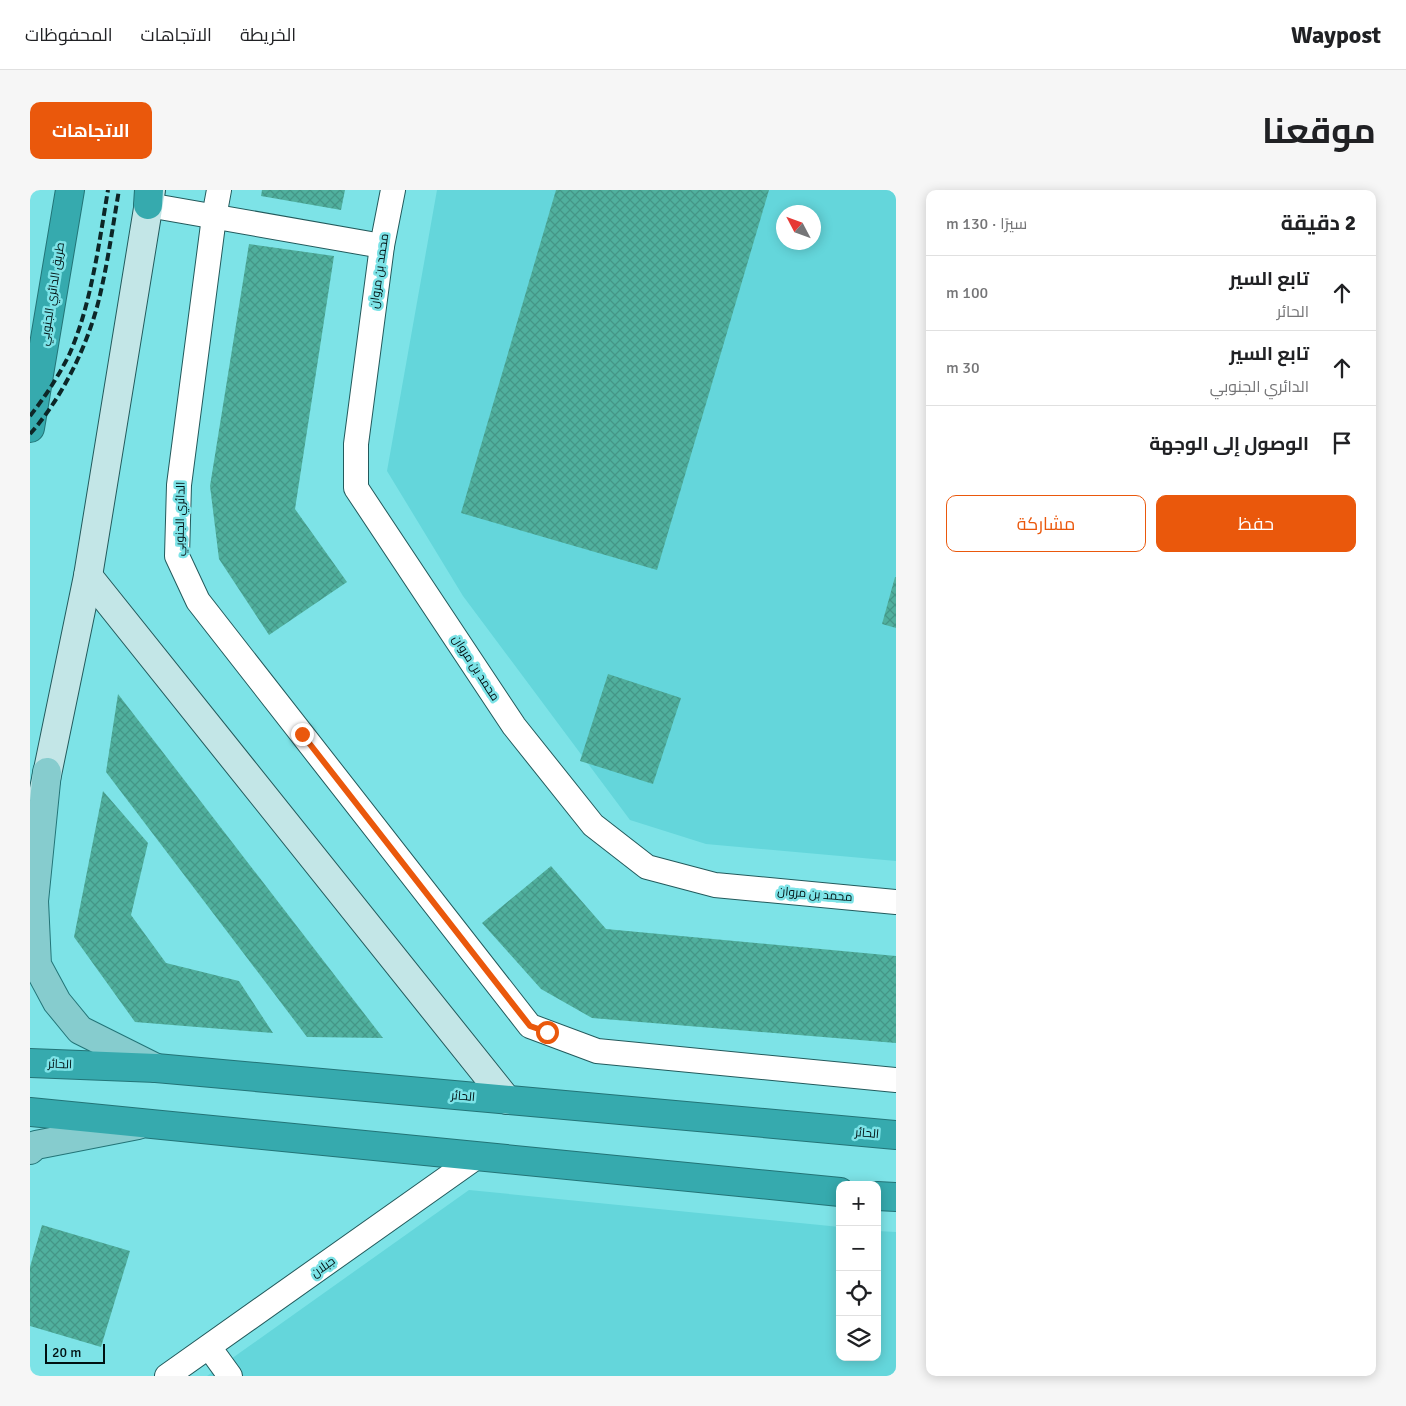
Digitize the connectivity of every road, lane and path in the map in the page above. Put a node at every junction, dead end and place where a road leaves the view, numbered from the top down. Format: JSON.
{"nodes":[{"id":1,"x":70,"y":190,"type":"edge"},
{"id":2,"x":219,"y":190,"type":"edge"},
{"id":3,"x":393,"y":190,"type":"edge"},
{"id":4,"x":149,"y":195,"type":"edge"},
{"id":5,"x":214,"y":217,"type":"junction"},
{"id":6,"x":382,"y":246,"type":"junction"},
{"id":7,"x":30,"y":428,"type":"edge"},
{"id":8,"x":88,"y":576,"type":"junction"},
{"id":9,"x":47,"y":772,"type":"junction"},
{"id":10,"x":30,"y":805,"type":"edge"},
{"id":11,"x":30,"y":857,"type":"edge"},
{"id":12,"x":896,"y":902,"type":"edge"},
{"id":13,"x":30,"y":1063,"type":"edge"},
{"id":14,"x":156,"y":1068,"type":"junction"},
{"id":15,"x":896,"y":1080,"type":"edge"},
{"id":16,"x":507,"y":1100,"type":"junction"},
{"id":17,"x":30,"y":1112,"type":"edge"},
{"id":18,"x":146,"y":1124,"type":"junction"},
{"id":19,"x":896,"y":1136,"type":"edge"},
{"id":20,"x":30,"y":1150,"type":"edge"},
{"id":21,"x":478,"y":1156,"type":"junction"},
{"id":22,"x":836,"y":1192,"type":"edge"},
{"id":23,"x":881,"y":1196,"type":"edge"},
{"id":24,"x":896,"y":1197,"type":"edge"},
{"id":25,"x":209,"y":1347,"type":"junction"},
{"id":26,"x":167,"y":1376,"type":"edge"},
{"id":27,"x":230,"y":1376,"type":"edge"}],
"edges":[{"from":1,"to":7,"type":"highway","name":"طريق الدائري الجنوبي"},
{"from":2,"to":5,"type":"street","name":"الدائري الجنوبي"},
{"from":3,"to":6,"type":"street","name":"محمد بن مروان"},
{"from":4,"to":5,"type":"street"},
{"from":4,"to":8,"type":"main road"},
{"from":5,"to":6,"type":"street"},
{"from":5,"to":15,"type":"street","name":"الدائري الجنوبي"},
{"from":6,"to":12,"type":"street","name":"محمد بن مروان"},
{"from":8,"to":9,"type":"main road"},
{"from":8,"to":16,"type":"main road"},
{"from":9,"to":10,"type":"main road"},
{"from":9,"to":11,"type":"main road"},
{"from":9,"to":14,"type":"main road"},
{"from":13,"to":14,"type":"highway","name":"الحائر"},
{"from":14,"to":16,"type":"highway","name":"الحائر"},
{"from":16,"to":19,"type":"highway","name":"الحائر"},
{"from":17,"to":18,"type":"highway"},
{"from":18,"to":20,"type":"main road"},
{"from":18,"to":21,"type":"highway"},
{"from":21,"to":22,"type":"highway"},
{"from":21,"to":25,"type":"street","name":"جبلان"},
{"from":23,"to":24,"type":"highway"},
{"from":25,"to":26,"type":"street","name":"جبلان"},
{"from":25,"to":27,"type":"street"}]}
